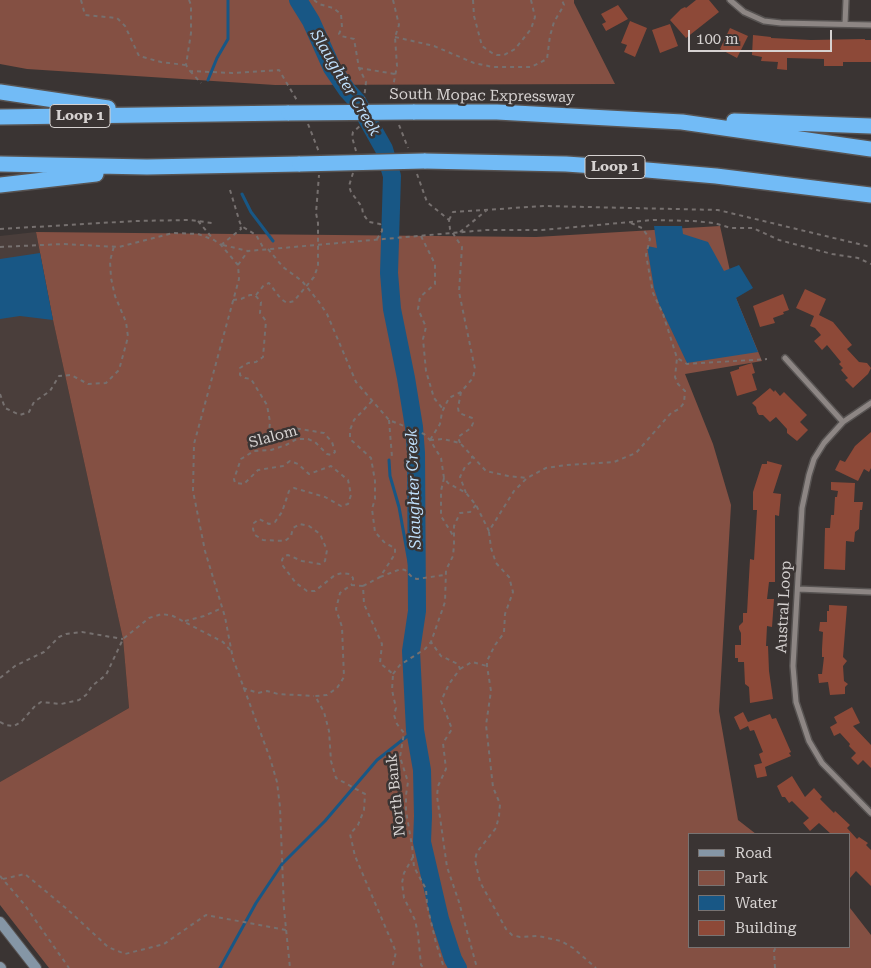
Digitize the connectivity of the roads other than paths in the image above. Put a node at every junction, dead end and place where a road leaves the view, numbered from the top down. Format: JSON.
{"nodes":[{"id":1,"x":730,"y":0,"type":"edge"},
{"id":2,"x":846,"y":0,"type":"edge"},
{"id":3,"x":845,"y":24,"type":"junction"},
{"id":4,"x":871,"y":25,"type":"edge"},
{"id":5,"x":0,"y":92,"type":"edge"},
{"id":6,"x":159,"y":114,"type":"junction"},
{"id":7,"x":0,"y":117,"type":"edge"},
{"id":8,"x":682,"y":122,"type":"junction"},
{"id":9,"x":871,"y":126,"type":"edge"},
{"id":10,"x":871,"y":149,"type":"edge"},
{"id":11,"x":0,"y":164,"type":"edge"},
{"id":12,"x":147,"y":167,"type":"junction"},
{"id":13,"x":0,"y":185,"type":"edge"},
{"id":14,"x":806,"y":188,"type":"junction"},
{"id":15,"x":871,"y":195,"type":"edge"},
{"id":16,"x":871,"y":206,"type":"edge"},
{"id":17,"x":785,"y":358,"type":"dead end"},
{"id":18,"x":871,"y":403,"type":"edge"},
{"id":19,"x":843,"y":422,"type":"junction"},
{"id":20,"x":798,"y":589,"type":"junction"},
{"id":21,"x":871,"y":592,"type":"edge"},
{"id":22,"x":871,"y":814,"type":"edge"},
{"id":23,"x":0,"y":922,"type":"edge"},
{"id":24,"x":36,"y":968,"type":"edge"}],
"edges":[{"from":1,"to":3,"type":"street"},
{"from":2,"to":3,"type":"street"},
{"from":3,"to":4,"type":"street"},
{"from":5,"to":6,"type":"highway"},
{"from":6,"to":7,"type":"highway","name":"South Mopac Expressway","number":"Loop 1"},
{"from":6,"to":8,"type":"highway","name":"South Mopac Expressway","number":"Loop 1","bridge":true},
{"from":8,"to":9,"type":"highway"},
{"from":8,"to":10,"type":"highway","name":"South Mopac Expressway","number":"Loop 1"},
{"from":11,"to":12,"type":"highway","number":"Loop 1"},
{"from":12,"to":13,"type":"highway"},
{"from":12,"to":14,"type":"highway","number":"Loop 1","bridge":true},
{"from":14,"to":15,"type":"highway","number":"Loop 1"},
{"from":14,"to":16,"type":"highway"},
{"from":17,"to":19,"type":"street"},
{"from":18,"to":19,"type":"street","name":"Austral Loop"},
{"from":19,"to":20,"type":"street","name":"Austral Loop"},
{"from":20,"to":21,"type":"street"},
{"from":20,"to":22,"type":"street","name":"Austral Loop"},
{"from":23,"to":24,"type":"main road"}]}
